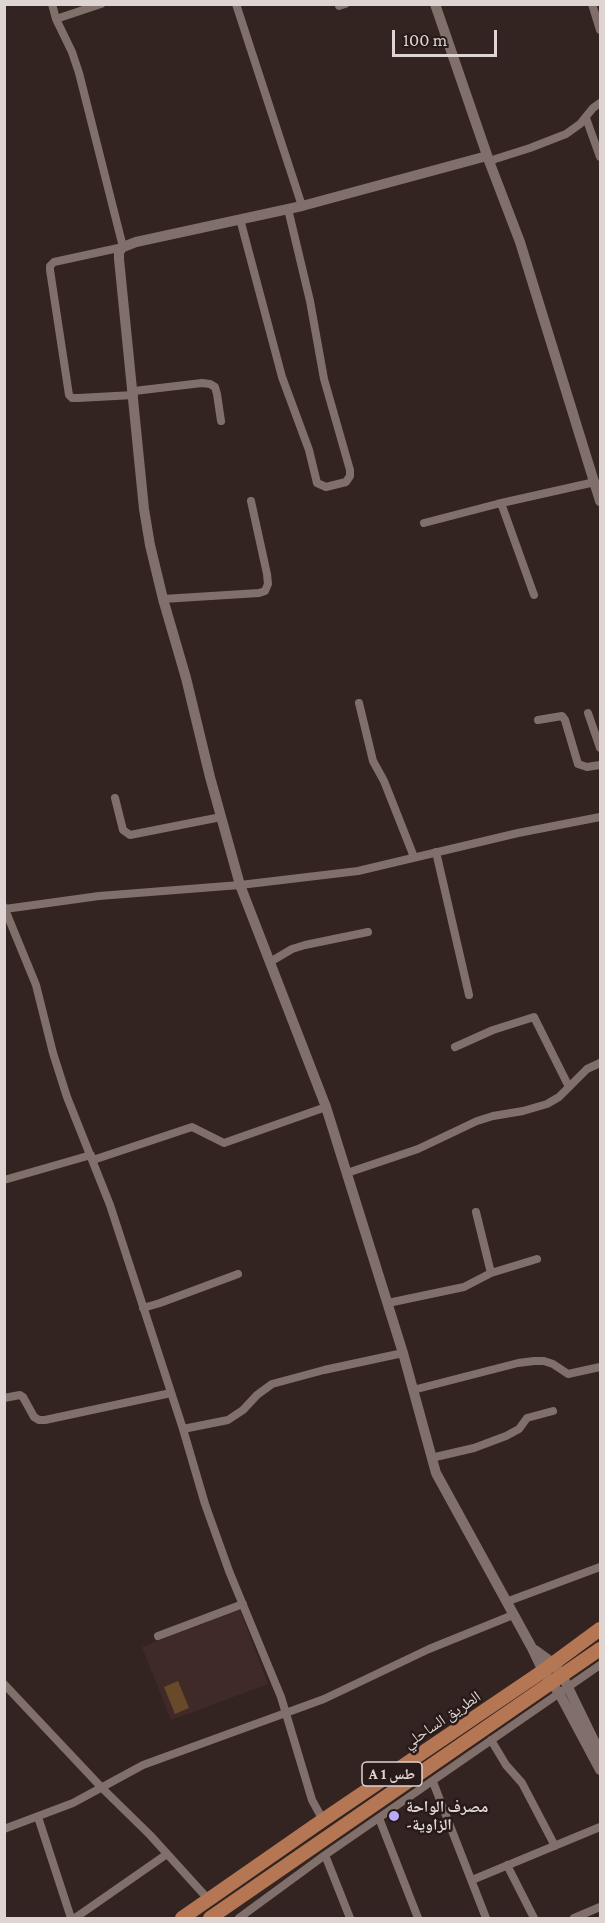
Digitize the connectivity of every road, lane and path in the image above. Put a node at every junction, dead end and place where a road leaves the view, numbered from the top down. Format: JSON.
{"nodes":[{"id":1,"x":52,"y":4,"type":"edge"},
{"id":2,"x":101,"y":4,"type":"edge"},
{"id":3,"x":236,"y":4,"type":"edge"},
{"id":4,"x":435,"y":4,"type":"edge"},
{"id":5,"x":592,"y":4,"type":"edge"},
{"id":6,"x":56,"y":19,"type":"junction"},
{"id":7,"x":600,"y":30,"type":"edge"},
{"id":8,"x":600,"y":103,"type":"edge"},
{"id":9,"x":586,"y":118,"type":"junction"},
{"id":10,"x":600,"y":157,"type":"edge"},
{"id":11,"x":488,"y":158,"type":"junction"},
{"id":12,"x":302,"y":206,"type":"junction"},
{"id":13,"x":288,"y":209,"type":"junction"},
{"id":14,"x":240,"y":219,"type":"junction"},
{"id":15,"x":123,"y":247,"type":"junction"},
{"id":16,"x":134,"y":393,"type":"junction"},
{"id":17,"x":221,"y":421,"type":"dead end"},
{"id":18,"x":595,"y":482,"type":"junction"},
{"id":19,"x":251,"y":501,"type":"dead end"},
{"id":20,"x":600,"y":501,"type":"edge"},
{"id":21,"x":501,"y":503,"type":"junction"},
{"id":22,"x":424,"y":523,"type":"dead end"},
{"id":23,"x":534,"y":595,"type":"dead end"},
{"id":24,"x":163,"y":599,"type":"junction"},
{"id":25,"x":359,"y":703,"type":"dead end"},
{"id":26,"x":588,"y":713,"type":"dead end"},
{"id":27,"x":538,"y":720,"type":"dead end"},
{"id":28,"x":600,"y":748,"type":"edge"},
{"id":29,"x":600,"y":765,"type":"edge"},
{"id":30,"x":115,"y":798,"type":"dead end"},
{"id":31,"x":221,"y":817,"type":"junction"},
{"id":32,"x":600,"y":818,"type":"edge"},
{"id":33,"x":436,"y":852,"type":"junction"},
{"id":34,"x":414,"y":857,"type":"junction"},
{"id":35,"x":240,"y":885,"type":"junction"},
{"id":36,"x":5,"y":908,"type":"edge"},
{"id":37,"x":368,"y":932,"type":"dead end"},
{"id":38,"x":270,"y":962,"type":"junction"},
{"id":39,"x":470,"y":995,"type":"dead end"},
{"id":40,"x":454,"y":1047,"type":"dead end"},
{"id":41,"x":600,"y":1063,"type":"edge"},
{"id":42,"x":569,"y":1087,"type":"junction"},
{"id":43,"x":326,"y":1107,"type":"junction"},
{"id":44,"x":92,"y":1158,"type":"junction"},
{"id":45,"x":347,"y":1173,"type":"junction"},
{"id":46,"x":4,"y":1180,"type":"edge"},
{"id":47,"x":476,"y":1212,"type":"dead end"},
{"id":48,"x":537,"y":1259,"type":"dead end"},
{"id":49,"x":238,"y":1274,"type":"dead end"},
{"id":50,"x":491,"y":1274,"type":"junction"},
{"id":51,"x":388,"y":1303,"type":"junction"},
{"id":52,"x":143,"y":1308,"type":"junction"},
{"id":53,"x":403,"y":1353,"type":"junction"},
{"id":54,"x":600,"y":1367,"type":"edge"},
{"id":55,"x":413,"y":1390,"type":"junction"},
{"id":56,"x":171,"y":1394,"type":"junction"},
{"id":57,"x":5,"y":1398,"type":"edge"},
{"id":58,"x":553,"y":1411,"type":"dead end"},
{"id":59,"x":183,"y":1429,"type":"junction"},
{"id":60,"x":431,"y":1458,"type":"junction"},
{"id":61,"x":600,"y":1567,"type":"edge"},
{"id":62,"x":506,"y":1602,"type":"junction"},
{"id":63,"x":243,"y":1604,"type":"junction"},
{"id":64,"x":513,"y":1615,"type":"junction"},
{"id":65,"x":600,"y":1629,"type":"edge"},
{"id":66,"x":158,"y":1636,"type":"dead end"},
{"id":67,"x":600,"y":1649,"type":"edge"},
{"id":68,"x":600,"y":1665,"type":"edge"},
{"id":69,"x":556,"y":1679,"type":"junction"},
{"id":70,"x":4,"y":1684,"type":"edge"},
{"id":71,"x":286,"y":1712,"type":"junction"},
{"id":72,"x":492,"y":1740,"type":"junction"},
{"id":73,"x":600,"y":1753,"type":"edge"},
{"id":74,"x":600,"y":1770,"type":"edge"},
{"id":75,"x":433,"y":1782,"type":"junction"},
{"id":76,"x":102,"y":1788,"type":"junction"},
{"id":77,"x":38,"y":1817,"type":"junction"},
{"id":78,"x":379,"y":1818,"type":"junction"},
{"id":79,"x":323,"y":1820,"type":"junction"},
{"id":80,"x":600,"y":1827,"type":"edge"},
{"id":81,"x":4,"y":1829,"type":"edge"},
{"id":82,"x":555,"y":1846,"type":"junction"},
{"id":83,"x":167,"y":1854,"type":"junction"},
{"id":84,"x":326,"y":1855,"type":"junction"},
{"id":85,"x":507,"y":1865,"type":"junction"},
{"id":86,"x":472,"y":1880,"type":"junction"},
{"id":87,"x":209,"y":1900,"type":"junction"},
{"id":88,"x":600,"y":1907,"type":"edge"},
{"id":89,"x":73,"y":1918,"type":"edge"},
{"id":90,"x":182,"y":1918,"type":"edge"},
{"id":91,"x":210,"y":1918,"type":"edge"},
{"id":92,"x":239,"y":1918,"type":"edge"},
{"id":93,"x":350,"y":1918,"type":"edge"},
{"id":94,"x":418,"y":1918,"type":"edge"},
{"id":95,"x":486,"y":1918,"type":"edge"},
{"id":96,"x":534,"y":1918,"type":"edge"},
{"id":97,"x":574,"y":1918,"type":"edge"}],
"edges":[{"from":1,"to":6,"type":"street"},
{"from":2,"to":6,"type":"street"},
{"from":3,"to":12,"type":"street"},
{"from":4,"to":11,"type":"street"},
{"from":5,"to":7,"type":"street"},
{"from":6,"to":15,"type":"street"},
{"from":8,"to":9,"type":"street"},
{"from":9,"to":10,"type":"street"},
{"from":9,"to":11,"type":"street"},
{"from":11,"to":12,"type":"street"},
{"from":11,"to":18,"type":"street"},
{"from":12,"to":13,"type":"street"},
{"from":13,"to":14,"type":"street"},
{"from":13,"to":14,"type":"street"},
{"from":14,"to":15,"type":"street"},
{"from":15,"to":16,"type":"street"},
{"from":15,"to":16,"type":"street"},
{"from":16,"to":17,"type":"street"},
{"from":16,"to":24,"type":"street"},
{"from":18,"to":20,"type":"street"},
{"from":18,"to":21,"type":"street"},
{"from":19,"to":24,"type":"street"},
{"from":21,"to":22,"type":"street"},
{"from":21,"to":23,"type":"street"},
{"from":24,"to":31,"type":"street"},
{"from":25,"to":34,"type":"street"},
{"from":26,"to":28,"type":"street"},
{"from":27,"to":29,"type":"street"},
{"from":30,"to":31,"type":"street"},
{"from":31,"to":35,"type":"street"},
{"from":32,"to":33,"type":"street"},
{"from":33,"to":34,"type":"street"},
{"from":33,"to":39,"type":"street"},
{"from":34,"to":35,"type":"street"},
{"from":35,"to":36,"type":"street"},
{"from":35,"to":38,"type":"street"},
{"from":36,"to":44,"type":"street"},
{"from":37,"to":38,"type":"street"},
{"from":38,"to":43,"type":"street"},
{"from":40,"to":42,"type":"street"},
{"from":41,"to":42,"type":"street"},
{"from":42,"to":45,"type":"street"},
{"from":43,"to":44,"type":"street"},
{"from":43,"to":45,"type":"street"},
{"from":44,"to":46,"type":"street"},
{"from":44,"to":52,"type":"street"},
{"from":45,"to":51,"type":"street"},
{"from":47,"to":50,"type":"street"},
{"from":48,"to":50,"type":"street"},
{"from":49,"to":52,"type":"street"},
{"from":50,"to":51,"type":"street"},
{"from":51,"to":53,"type":"street"},
{"from":52,"to":56,"type":"street"},
{"from":53,"to":55,"type":"street"},
{"from":53,"to":59,"type":"street"},
{"from":54,"to":55,"type":"street"},
{"from":55,"to":60,"type":"street"},
{"from":56,"to":57,"type":"street"},
{"from":56,"to":59,"type":"street"},
{"from":58,"to":60,"type":"street"},
{"from":59,"to":63,"type":"street"},
{"from":60,"to":62,"type":"street"},
{"from":61,"to":62,"type":"street"},
{"from":62,"to":64,"type":"street"},
{"from":63,"to":66,"type":"street"},
{"from":63,"to":71,"type":"street"},
{"from":64,"to":69,"type":"street"},
{"from":64,"to":71,"type":"street"},
{"from":65,"to":69,"type":"highway","name":"الطريق الساحلي","number":"A 1 طس"},
{"from":67,"to":69,"type":"highway","name":"الطريق الساحلي","number":"A 1 طس"},
{"from":68,"to":69,"type":"street"},
{"from":69,"to":72,"type":"street"},
{"from":69,"to":73,"type":"street"},
{"from":69,"to":74,"type":"street"},
{"from":69,"to":79,"type":"highway","name":"الطريق الساحلي","number":"A 1 طس"},
{"from":69,"to":91,"type":"highway","name":"الطريق الساحلي","number":"A 1 طس"},
{"from":70,"to":76,"type":"street"},
{"from":71,"to":76,"type":"street"},
{"from":71,"to":79,"type":"street"},
{"from":72,"to":75,"type":"street"},
{"from":72,"to":82,"type":"street"},
{"from":75,"to":78,"type":"street"},
{"from":75,"to":86,"type":"street"},
{"from":76,"to":77,"type":"street"},
{"from":76,"to":83,"type":"street"},
{"from":77,"to":81,"type":"street"},
{"from":77,"to":89,"type":"street"},
{"from":78,"to":84,"type":"street"},
{"from":78,"to":94,"type":"street"},
{"from":79,"to":87,"type":"highway","name":"الطريق الساحلي","number":"A 1 طس"},
{"from":80,"to":82,"type":"street"},
{"from":82,"to":85,"type":"street"},
{"from":83,"to":87,"type":"street"},
{"from":83,"to":89,"type":"street"},
{"from":84,"to":92,"type":"street"},
{"from":84,"to":93,"type":"street"},
{"from":85,"to":86,"type":"street"},
{"from":85,"to":96,"type":"street"},
{"from":86,"to":95,"type":"street"},
{"from":87,"to":90,"type":"highway","name":"الطريق الساحلي","number":"A 1 طس"},
{"from":88,"to":97,"type":"street"}]}
